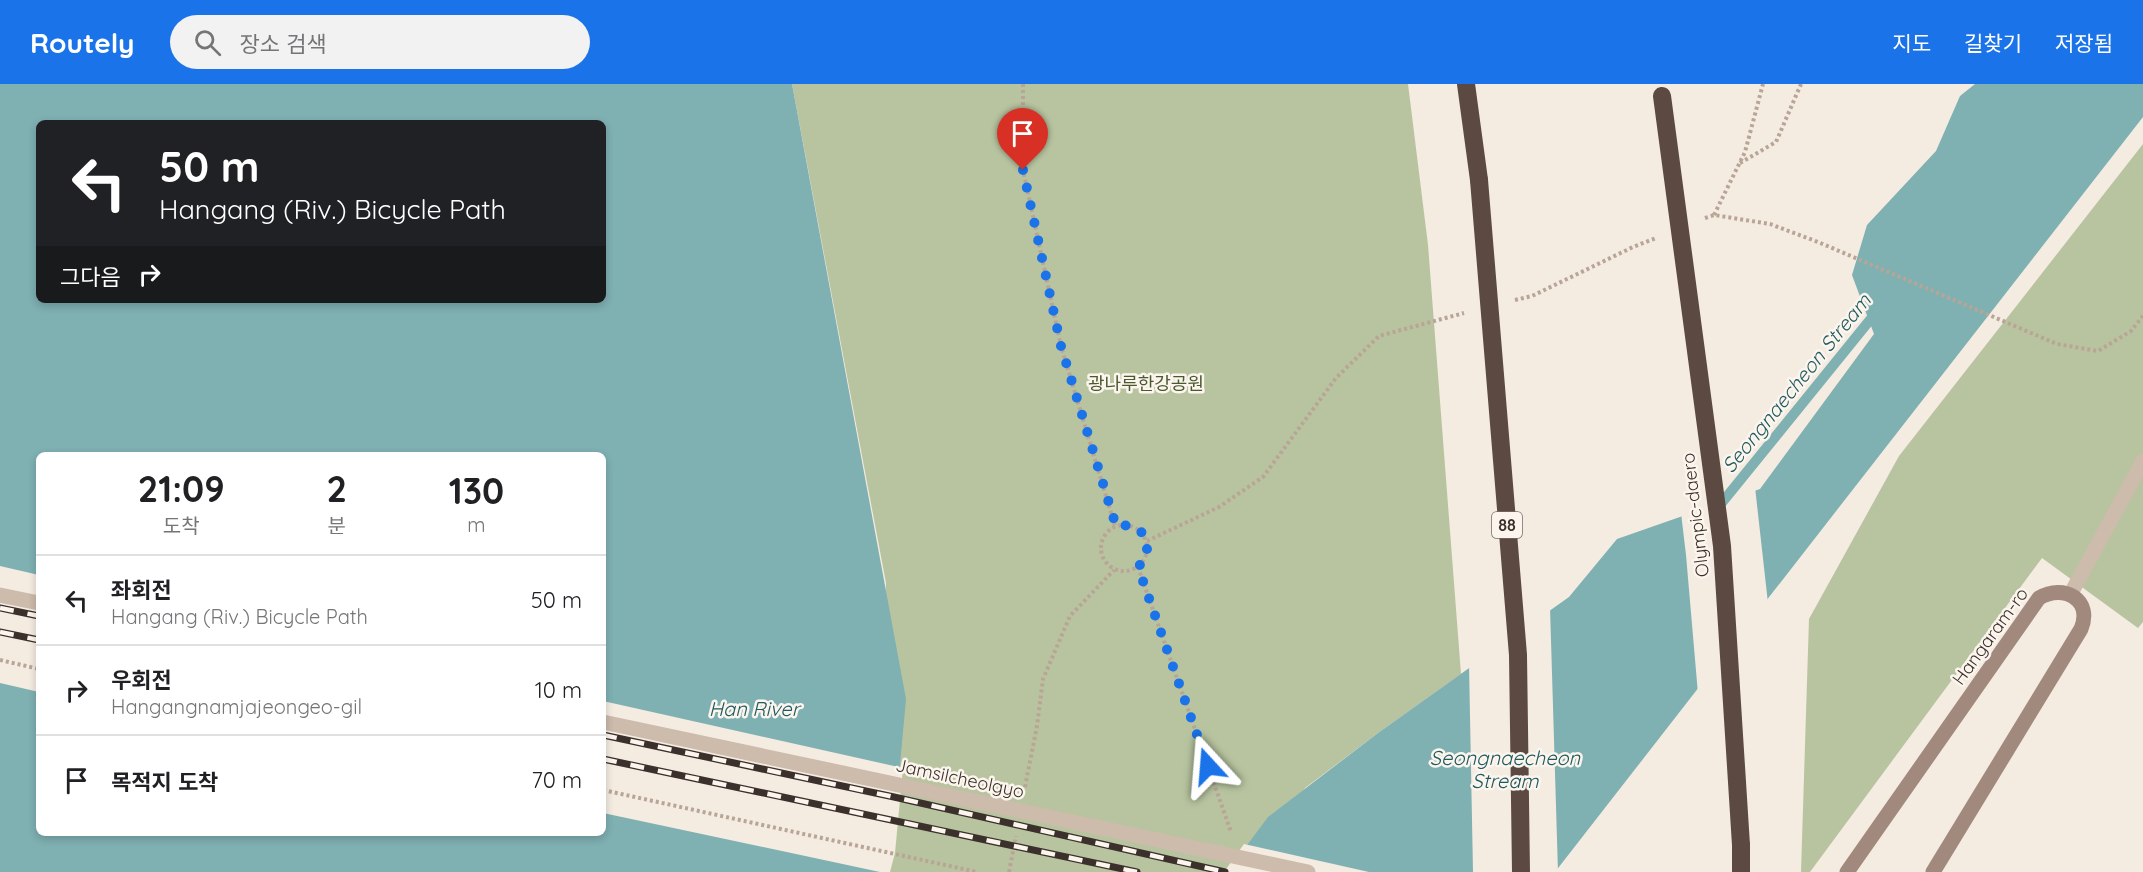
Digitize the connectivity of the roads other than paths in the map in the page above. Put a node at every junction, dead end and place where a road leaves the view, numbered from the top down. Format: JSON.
{"nodes":[{"id":1,"x":1466,"y":84,"type":"edge"},
{"id":2,"x":1661,"y":90,"type":"edge"},
{"id":3,"x":2143,"y":461,"type":"edge"},
{"id":4,"x":0,"y":595,"type":"edge"},
{"id":5,"x":2070,"y":595,"type":"junction"},
{"id":6,"x":36,"y":602,"type":"edge"},
{"id":7,"x":606,"y":723,"type":"edge"},
{"id":8,"x":1308,"y":872,"type":"edge"},
{"id":9,"x":1521,"y":872,"type":"edge"},
{"id":10,"x":1741,"y":872,"type":"edge"},
{"id":11,"x":1847,"y":872,"type":"edge"},
{"id":12,"x":1933,"y":872,"type":"edge"}],
"edges":[{"from":1,"to":9,"type":"highway","number":"88","bridge":true},
{"from":2,"to":10,"type":"highway","name":"Olympic-daero","bridge":true},
{"from":3,"to":5,"type":"street"},
{"from":4,"to":6,"type":"street"},
{"from":5,"to":11,"type":"main road","name":"Hangaram-ro"},
{"from":5,"to":12,"type":"main road"},
{"from":7,"to":8,"type":"street","name":"Jamsilcheolgyo","bridge":true}]}
